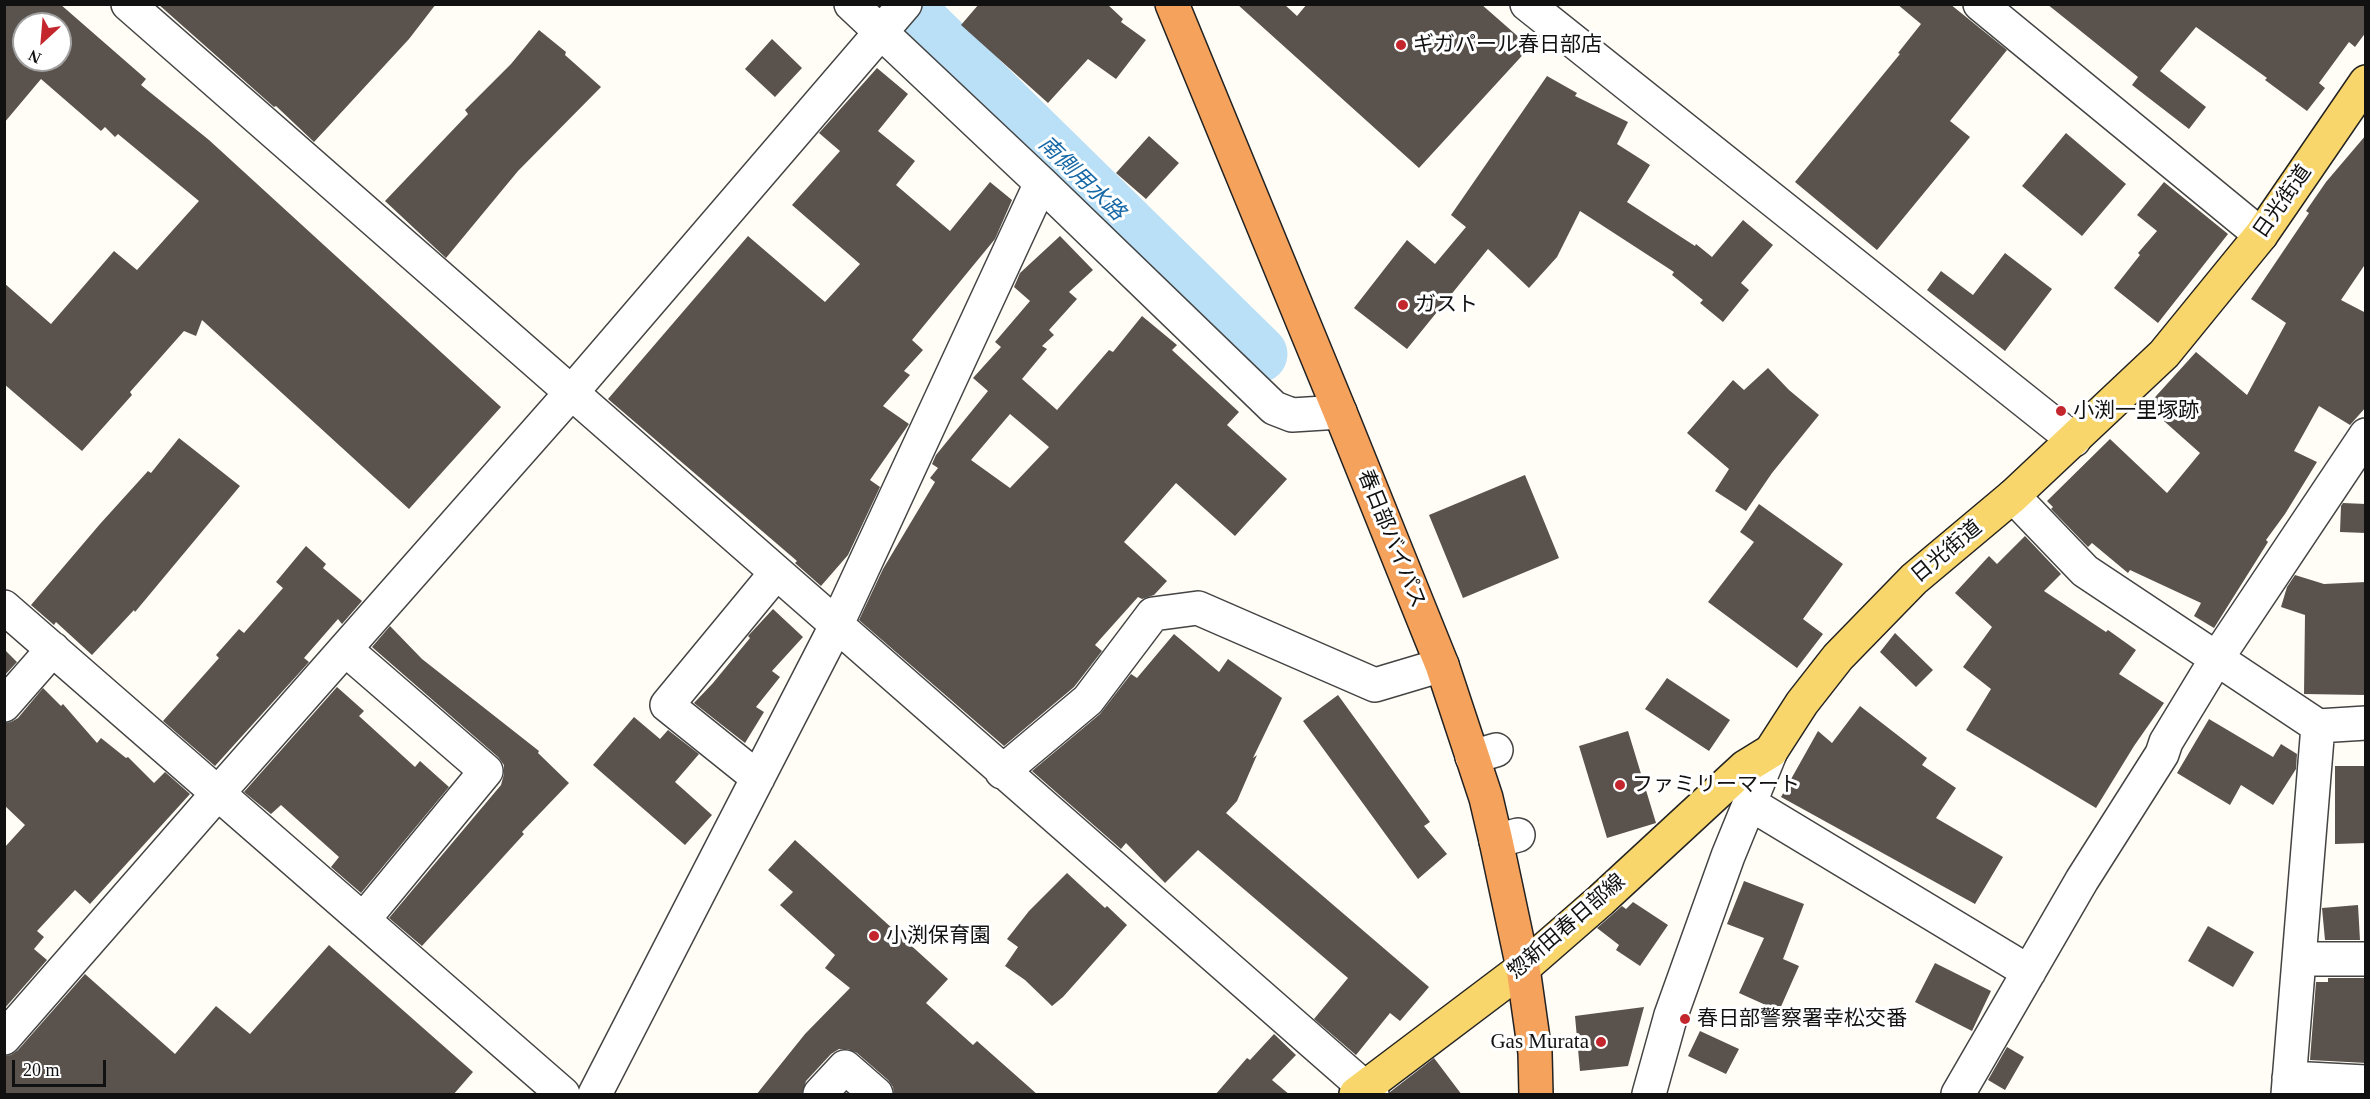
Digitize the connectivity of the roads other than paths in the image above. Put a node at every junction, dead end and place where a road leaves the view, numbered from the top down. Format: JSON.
{"nodes":[{"id":1,"x":128,"y":4,"type":"edge"},
{"id":2,"x":850,"y":4,"type":"edge"},
{"id":3,"x":1172,"y":4,"type":"edge"},
{"id":4,"x":1527,"y":4,"type":"edge"},
{"id":5,"x":1980,"y":4,"type":"edge"},
{"id":6,"x":892,"y":18,"type":"edge"},
{"id":7,"x":2366,"y":82,"type":"edge"},
{"id":8,"x":1041,"y":183,"type":"junction"},
{"id":9,"x":2261,"y":235,"type":"junction"},
{"id":10,"x":571,"y":393,"type":"junction"},
{"id":11,"x":1340,"y":412,"type":"junction"},
{"id":12,"x":2366,"y":435,"type":"edge"},
{"id":13,"x":2074,"y":440,"type":"junction"},
{"id":14,"x":2013,"y":496,"type":"junction"},
{"id":15,"x":776,"y":573,"type":"junction"},
{"id":16,"x":6,"y":611,"type":"edge"},
{"id":17,"x":836,"y":626,"type":"junction"},
{"id":18,"x":53,"y":649,"type":"junction"},
{"id":19,"x":345,"y":650,"type":"junction"},
{"id":20,"x":2217,"y":658,"type":"junction"},
{"id":21,"x":1442,"y":665,"type":"junction"},
{"id":22,"x":4,"y":705,"type":"edge"},
{"id":23,"x":2366,"y":723,"type":"edge"},
{"id":24,"x":2318,"y":726,"type":"junction"},
{"id":25,"x":1771,"y":751,"type":"junction"},
{"id":26,"x":1002,"y":772,"type":"junction"},
{"id":27,"x":758,"y":778,"type":"junction"},
{"id":28,"x":218,"y":793,"type":"junction"},
{"id":29,"x":1749,"y":803,"type":"junction"},
{"id":30,"x":363,"y":920,"type":"junction"},
{"id":31,"x":2299,"y":959,"type":"junction"},
{"id":32,"x":2366,"y":959,"type":"edge"},
{"id":33,"x":1523,"y":968,"type":"junction"},
{"id":34,"x":2029,"y":972,"type":"junction"},
{"id":35,"x":4,"y":1038,"type":"edge"},
{"id":36,"x":2366,"y":1082,"type":"edge"},
{"id":37,"x":2288,"y":1086,"type":"edge"},
{"id":38,"x":1364,"y":1092,"type":"edge"},
{"id":39,"x":563,"y":1095,"type":"edge"},
{"id":40,"x":595,"y":1095,"type":"edge"},
{"id":41,"x":820,"y":1095,"type":"edge"},
{"id":42,"x":876,"y":1095,"type":"edge"},
{"id":43,"x":1536,"y":1095,"type":"edge"},
{"id":44,"x":1649,"y":1095,"type":"edge"},
{"id":45,"x":1958,"y":1095,"type":"edge"}],
"edges":[{"from":1,"to":10,"type":"street"},
{"from":2,"to":6,"type":"street"},
{"from":3,"to":11,"type":"highway","name":"春日部バイパス"},
{"from":4,"to":13,"type":"street"},
{"from":5,"to":9,"type":"street"},
{"from":6,"to":8,"type":"street"},
{"from":6,"to":10,"type":"street"},
{"from":7,"to":9,"type":"main road","name":"日光街道"},
{"from":8,"to":11,"type":"street"},
{"from":8,"to":17,"type":"street"},
{"from":9,"to":13,"type":"main road","name":"日光街道"},
{"from":10,"to":15,"type":"street"},
{"from":10,"to":19,"type":"street"},
{"from":11,"to":21,"type":"highway","name":"春日部バイパス"},
{"from":12,"to":20,"type":"street"},
{"from":13,"to":14,"type":"main road","name":"日光街道"},
{"from":14,"to":20,"type":"street"},
{"from":14,"to":25,"type":"main road","name":"日光街道"},
{"from":15,"to":17,"type":"street"},
{"from":15,"to":27,"type":"street"},
{"from":16,"to":18,"type":"street"},
{"from":17,"to":26,"type":"street"},
{"from":17,"to":27,"type":"street"},
{"from":18,"to":22,"type":"street"},
{"from":18,"to":28,"type":"street"},
{"from":19,"to":28,"type":"street"},
{"from":19,"to":30,"type":"street"},
{"from":20,"to":24,"type":"street"},
{"from":20,"to":34,"type":"street"},
{"from":21,"to":26,"type":"street"},
{"from":21,"to":33,"type":"highway","name":"春日部バイパス"},
{"from":23,"to":24,"type":"street"},
{"from":24,"to":31,"type":"street"},
{"from":25,"to":29,"type":"street","name":"日光街道"},
{"from":25,"to":33,"type":"main road","name":"惣新田春日部線"},
{"from":26,"to":38,"type":"street"},
{"from":27,"to":40,"type":"street"},
{"from":28,"to":30,"type":"street"},
{"from":28,"to":35,"type":"street"},
{"from":29,"to":34,"type":"street"},
{"from":29,"to":44,"type":"street","name":"日光街道"},
{"from":30,"to":39,"type":"street"},
{"from":31,"to":32,"type":"street"},
{"from":31,"to":37,"type":"street"},
{"from":33,"to":38,"type":"main road","name":"惣新田春日部線"},
{"from":33,"to":43,"type":"highway","name":"春日部バイパス"},
{"from":34,"to":45,"type":"street"},
{"from":36,"to":37,"type":"street"},
{"from":41,"to":42,"type":"street"}]}
